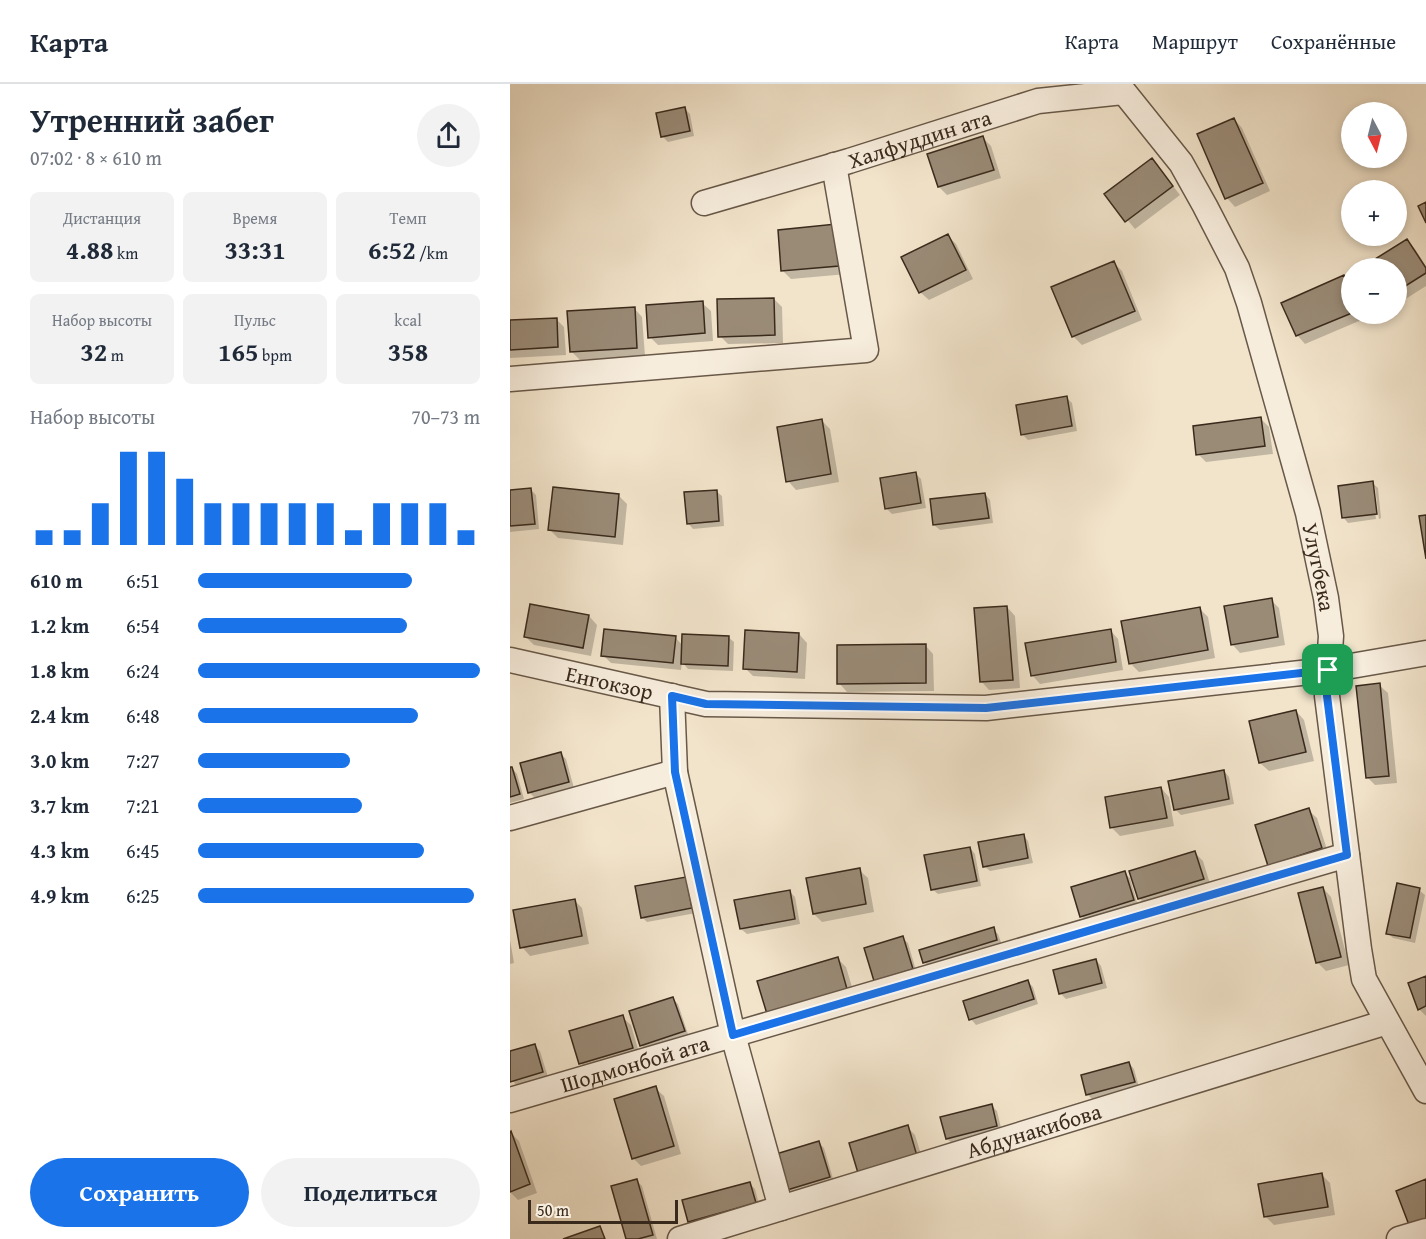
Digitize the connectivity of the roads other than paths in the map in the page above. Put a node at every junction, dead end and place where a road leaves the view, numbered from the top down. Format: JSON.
{"nodes":[{"id":1,"x":1121,"y":87,"type":"edge"},
{"id":2,"x":834,"y":165,"type":"junction"},
{"id":3,"x":704,"y":203,"type":"dead end"},
{"id":4,"x":510,"y":379,"type":"edge"},
{"id":5,"x":1426,"y":654,"type":"edge"},
{"id":6,"x":510,"y":660,"type":"edge"},
{"id":7,"x":1328,"y":670,"type":"junction"},
{"id":8,"x":672,"y":696,"type":"junction"},
{"id":9,"x":675,"y":772,"type":"junction"},
{"id":10,"x":510,"y":818,"type":"edge"},
{"id":11,"x":1347,"y":855,"type":"junction"},
{"id":12,"x":1387,"y":1022,"type":"junction"},
{"id":13,"x":733,"y":1035,"type":"junction"},
{"id":14,"x":1426,"y":1091,"type":"edge"},
{"id":15,"x":510,"y":1100,"type":"edge"},
{"id":16,"x":781,"y":1208,"type":"junction"},
{"id":17,"x":1426,"y":1231,"type":"edge"},
{"id":18,"x":680,"y":1239,"type":"edge"},
{"id":19,"x":1399,"y":1239,"type":"edge"}],
"edges":[{"from":1,"to":2,"type":"street","name":"Халфуддин ата"},
{"from":1,"to":7,"type":"street","name":"Улугбека"},
{"from":2,"to":3,"type":"street","name":"Халфуддин ата"},
{"from":2,"to":4,"type":"street"},
{"from":5,"to":7,"type":"street","name":"Енгокзор"},
{"from":6,"to":8,"type":"street","name":"Енгокзор"},
{"from":7,"to":8,"type":"street","name":"Енгокзор"},
{"from":7,"to":11,"type":"street","name":"Улугбека"},
{"from":8,"to":9,"type":"street"},
{"from":9,"to":10,"type":"street"},
{"from":9,"to":13,"type":"street"},
{"from":11,"to":12,"type":"street","name":"Улугбека"},
{"from":11,"to":13,"type":"street","name":"Шодмонбой ата"},
{"from":12,"to":14,"type":"street","name":"Улугбека"},
{"from":12,"to":16,"type":"street","name":"Абдунакибова"},
{"from":13,"to":15,"type":"street","name":"Шодмонбой ата"},
{"from":13,"to":16,"type":"street"},
{"from":16,"to":18,"type":"street","name":"Абдунакибова"},
{"from":17,"to":19,"type":"street"}]}
